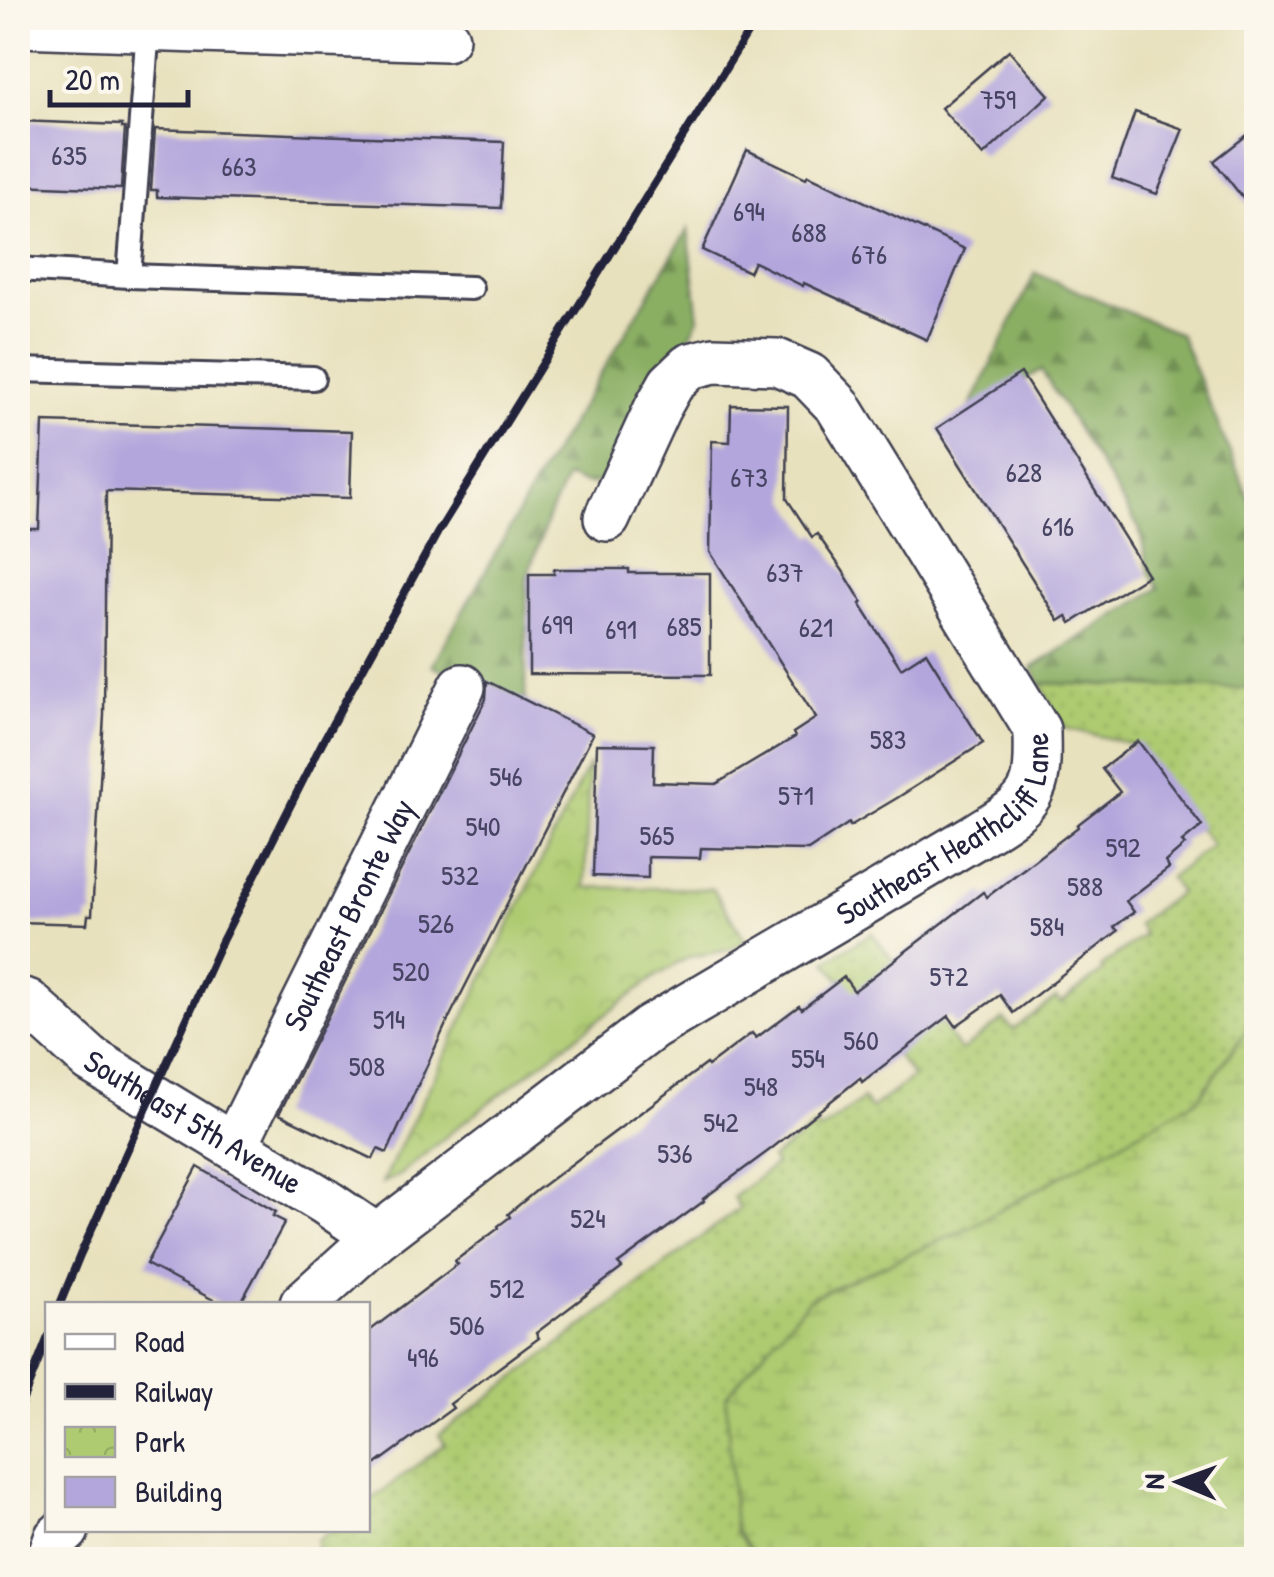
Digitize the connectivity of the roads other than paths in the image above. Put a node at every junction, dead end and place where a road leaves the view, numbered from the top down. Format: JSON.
{"nodes":[{"id":1,"x":18,"y":24,"type":"edge"},
{"id":2,"x":119,"y":24,"type":"edge"},
{"id":3,"x":446,"y":38,"type":"dead end"},
{"id":4,"x":18,"y":269,"type":"edge"},
{"id":5,"x":129,"y":276,"type":"junction"},
{"id":6,"x":471,"y":288,"type":"dead end"},
{"id":7,"x":18,"y":370,"type":"edge"},
{"id":8,"x":313,"y":378,"type":"dead end"},
{"id":9,"x":607,"y":518,"type":"dead end"},
{"id":10,"x":462,"y":687,"type":"dead end"},
{"id":11,"x":18,"y":1000,"type":"edge"},
{"id":12,"x":234,"y":1146,"type":"junction"},
{"id":13,"x":377,"y":1236,"type":"junction"},
{"id":14,"x":306,"y":1302,"type":"edge"},
{"id":15,"x":64,"y":1532,"type":"edge"},
{"id":16,"x":49,"y":1560,"type":"edge"}],
"edges":[{"from":1,"to":2,"type":"street"},
{"from":2,"to":3,"type":"street"},
{"from":2,"to":5,"type":"lane"},
{"from":4,"to":5,"type":"lane"},
{"from":5,"to":6,"type":"lane"},
{"from":7,"to":8,"type":"lane"},
{"from":9,"to":13,"type":"street","name":"Southeast Heathcliff Lane"},
{"from":10,"to":12,"type":"street","name":"Southeast Bronte Way"},
{"from":11,"to":12,"type":"street","name":"Southeast 5th Avenue"},
{"from":12,"to":13,"type":"street","name":"Southeast 5th Avenue"},
{"from":13,"to":14,"type":"street","name":"Southeast Heathcliff Lane"},
{"from":15,"to":16,"type":"street"}]}
